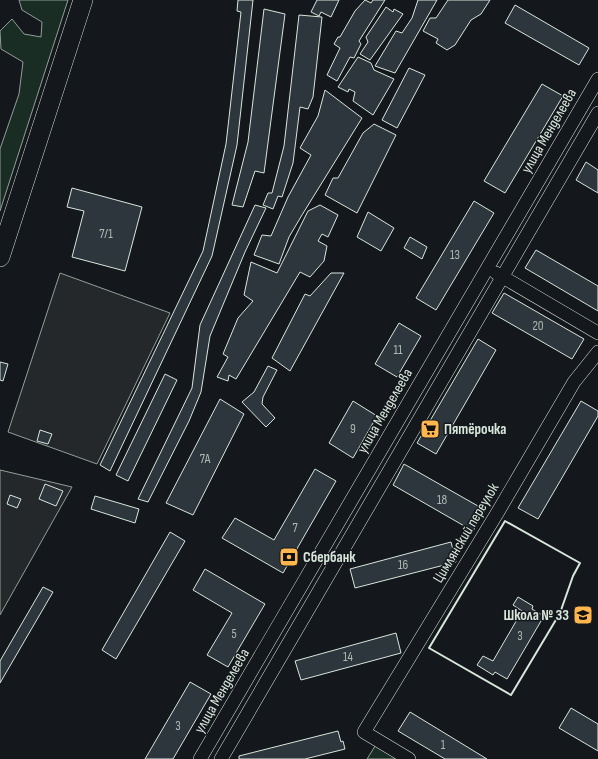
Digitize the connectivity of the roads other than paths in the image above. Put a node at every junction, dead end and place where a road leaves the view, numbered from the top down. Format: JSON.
{"nodes":[{"id":1,"x":83,"y":0,"type":"edge"},
{"id":2,"x":598,"y":79,"type":"edge"},
{"id":3,"x":598,"y":113,"type":"edge"},
{"id":4,"x":0,"y":257,"type":"edge"},
{"id":5,"x":487,"y":269,"type":"junction"},
{"id":6,"x":503,"y":277,"type":"junction"},
{"id":7,"x":598,"y":333,"type":"edge"},
{"id":8,"x":598,"y":352,"type":"edge"},
{"id":9,"x":200,"y":759,"type":"edge"},
{"id":10,"x":220,"y":759,"type":"edge"},
{"id":11,"x":409,"y":759,"type":"edge"}],
"edges":[{"from":1,"to":4,"type":"highway"},
{"from":2,"to":5,"type":"street","name":"улица Менделеева"},
{"from":3,"to":6,"type":"street"},
{"from":5,"to":6,"type":"street"},
{"from":5,"to":9,"type":"street","name":"улица Менделеева"},
{"from":6,"to":7,"type":"street"},
{"from":6,"to":10,"type":"street"},
{"from":8,"to":11,"type":"street","name":"Цимлянский переулок"}]}
